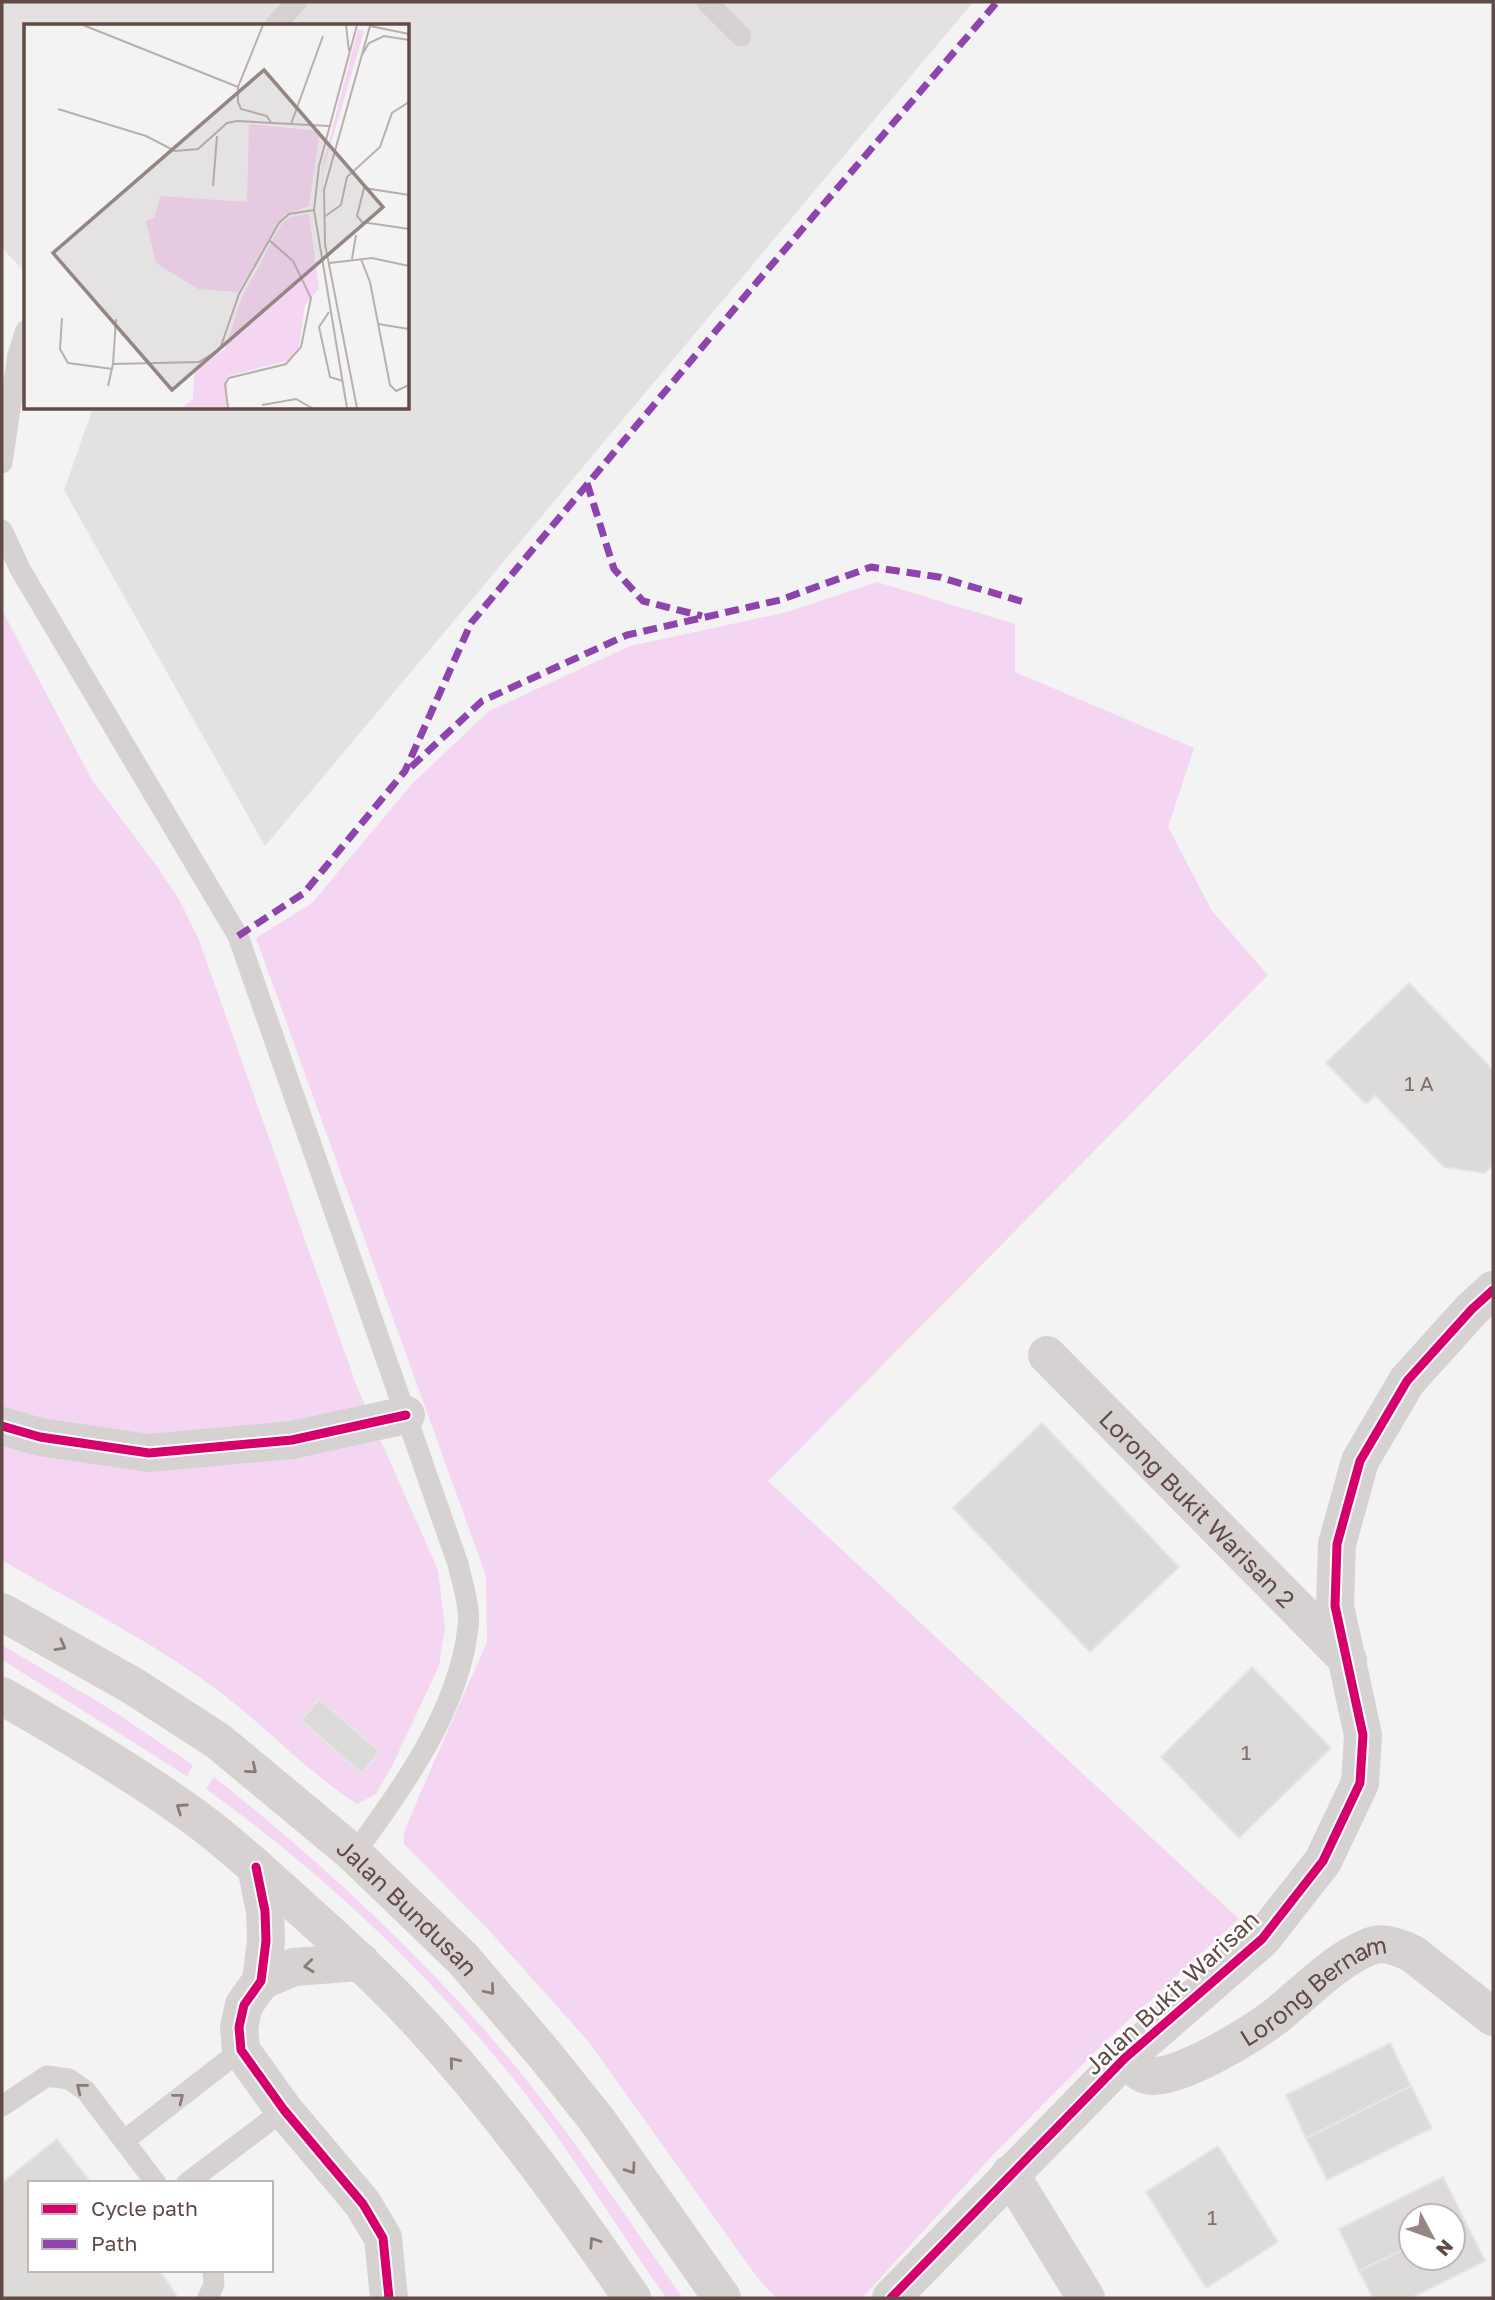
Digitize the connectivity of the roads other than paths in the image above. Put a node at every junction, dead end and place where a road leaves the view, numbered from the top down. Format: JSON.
{"nodes":[{"id":1,"x":296,"y":2,"type":"edge"},
{"id":2,"x":707,"y":2,"type":"edge"},
{"id":3,"x":277,"y":24,"type":"edge"},
{"id":4,"x":741,"y":36,"type":"dead end"},
{"id":5,"x":24,"y":336,"type":"edge"},
{"id":6,"x":2,"y":463,"type":"edge"},
{"id":7,"x":2,"y":530,"type":"edge"},
{"id":8,"x":1493,"y":1290,"type":"edge"},
{"id":9,"x":1047,"y":1354,"type":"dead end"},
{"id":10,"x":406,"y":1415,"type":"junction"},
{"id":11,"x":2,"y":1426,"type":"edge"},
{"id":12,"x":2,"y":1612,"type":"edge"},
{"id":13,"x":1349,"y":1661,"type":"junction"},
{"id":14,"x":2,"y":1696,"type":"edge"},
{"id":15,"x":354,"y":1854,"type":"junction"},
{"id":16,"x":256,"y":1867,"type":"junction"},
{"id":17,"x":361,"y":1962,"type":"junction"},
{"id":18,"x":261,"y":1981,"type":"junction"},
{"id":19,"x":1493,"y":2017,"type":"edge"},
{"id":20,"x":241,"y":2050,"type":"junction"},
{"id":21,"x":1125,"y":2057,"type":"junction"},
{"id":22,"x":2,"y":2106,"type":"edge"},
{"id":23,"x":284,"y":2110,"type":"junction"},
{"id":24,"x":125,"y":2140,"type":"junction"},
{"id":25,"x":1010,"y":2174,"type":"junction"},
{"id":26,"x":155,"y":2181,"type":"edge"},
{"id":27,"x":190,"y":2181,"type":"edge"},
{"id":28,"x":213,"y":2272,"type":"edge"},
{"id":29,"x":208,"y":2298,"type":"edge"},
{"id":30,"x":389,"y":2298,"type":"edge"},
{"id":31,"x":632,"y":2298,"type":"edge"},
{"id":32,"x":722,"y":2298,"type":"edge"},
{"id":33,"x":891,"y":2298,"type":"edge"},
{"id":34,"x":1086,"y":2298,"type":"edge"}],
"edges":[{"from":1,"to":3,"type":"lane"},
{"from":2,"to":4,"type":"lane"},
{"from":5,"to":6,"type":"lane"},
{"from":7,"to":10,"type":"lane"},
{"from":8,"to":13,"type":"street","name":"Jalan Bukit Warisan"},
{"from":9,"to":13,"type":"street","name":"Lorong Bukit Warisan 2"},
{"from":10,"to":11,"type":"street"},
{"from":10,"to":15,"type":"lane"},
{"from":12,"to":15,"type":"main road","name":"Jalan Bundusan","one_way":true},
{"from":13,"to":21,"type":"street","name":"Jalan Bukit Warisan"},
{"from":16,"to":14,"type":"main road","one_way":true},
{"from":15,"to":32,"type":"main road","name":"Jalan Bundusan","one_way":true},
{"from":16,"to":17,"type":"main road"},
{"from":16,"to":18,"type":"street"},
{"from":17,"to":18,"type":"street","one_way":true},
{"from":31,"to":17,"type":"main road","one_way":true},
{"from":18,"to":20,"type":"street"},
{"from":19,"to":21,"type":"street","name":"Lorong Bernam"},
{"from":20,"to":23,"type":"street"},
{"from":24,"to":20,"type":"lane","one_way":true},
{"from":21,"to":25,"type":"street","name":"Jalan Bukit Warisan"},
{"from":24,"to":22,"type":"lane","one_way":true},
{"from":23,"to":27,"type":"lane"},
{"from":23,"to":30,"type":"street"},
{"from":24,"to":26,"type":"lane"},
{"from":25,"to":33,"type":"street","name":"Jalan Bukit Warisan"},
{"from":25,"to":34,"type":"street"},
{"from":28,"to":29,"type":"lane"}]}
